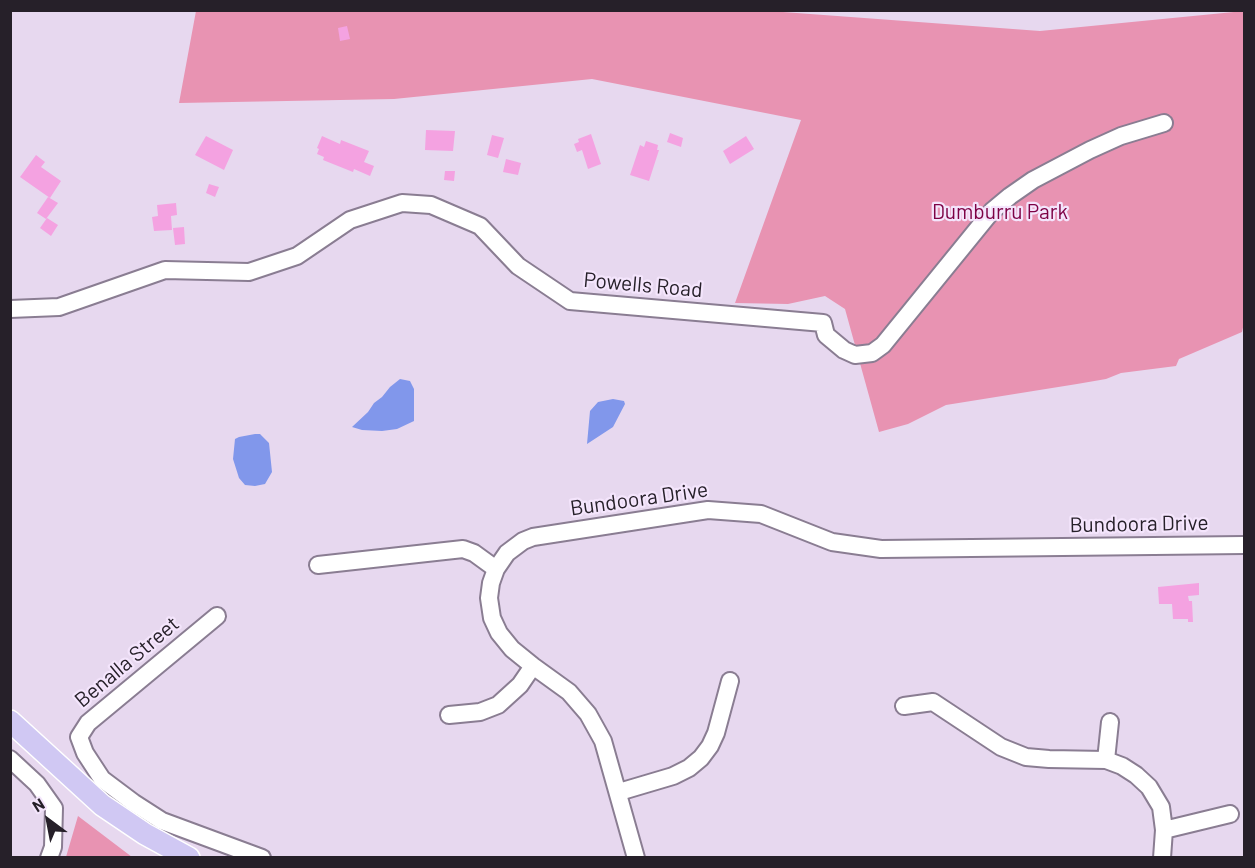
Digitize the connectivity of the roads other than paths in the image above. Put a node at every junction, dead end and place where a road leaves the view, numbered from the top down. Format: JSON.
{"nodes":[{"id":1,"x":1164,"y":123,"type":"dead end"},
{"id":2,"x":10,"y":309,"type":"edge"},
{"id":3,"x":1245,"y":545,"type":"edge"},
{"id":4,"x":318,"y":565,"type":"dead end"},
{"id":5,"x":496,"y":569,"type":"junction"},
{"id":6,"x":217,"y":616,"type":"dead end"},
{"id":7,"x":533,"y":666,"type":"junction"},
{"id":8,"x":730,"y":681,"type":"dead end"},
{"id":9,"x":904,"y":706,"type":"dead end"},
{"id":10,"x":449,"y":715,"type":"dead end"},
{"id":11,"x":10,"y":721,"type":"edge"},
{"id":12,"x":1110,"y":722,"type":"dead end"},
{"id":13,"x":10,"y":759,"type":"edge"},
{"id":14,"x":1106,"y":760,"type":"junction"},
{"id":15,"x":619,"y":792,"type":"junction"},
{"id":16,"x":1230,"y":814,"type":"dead end"},
{"id":17,"x":1164,"y":830,"type":"junction"},
{"id":18,"x":49,"y":858,"type":"edge"},
{"id":19,"x":189,"y":858,"type":"edge"},
{"id":20,"x":262,"y":858,"type":"edge"},
{"id":21,"x":636,"y":858,"type":"edge"},
{"id":22,"x":1162,"y":858,"type":"edge"}],
"edges":[{"from":1,"to":2,"type":"street","name":"Powells Road"},
{"from":3,"to":5,"type":"street","name":"Bundoora Drive"},
{"from":4,"to":5,"type":"street"},
{"from":5,"to":7,"type":"street","name":"Bundoora Drive"},
{"from":6,"to":20,"type":"street","name":"Benalla Street"},
{"from":7,"to":10,"type":"street"},
{"from":7,"to":15,"type":"street","name":"Bundoora Drive"},
{"from":8,"to":15,"type":"street"},
{"from":9,"to":14,"type":"street"},
{"from":11,"to":19,"type":"main road"},
{"from":12,"to":14,"type":"street"},
{"from":13,"to":18,"type":"street"},
{"from":14,"to":17,"type":"street"},
{"from":15,"to":21,"type":"street","name":"Bundoora Drive"},
{"from":16,"to":17,"type":"street"},
{"from":17,"to":22,"type":"street"}]}
